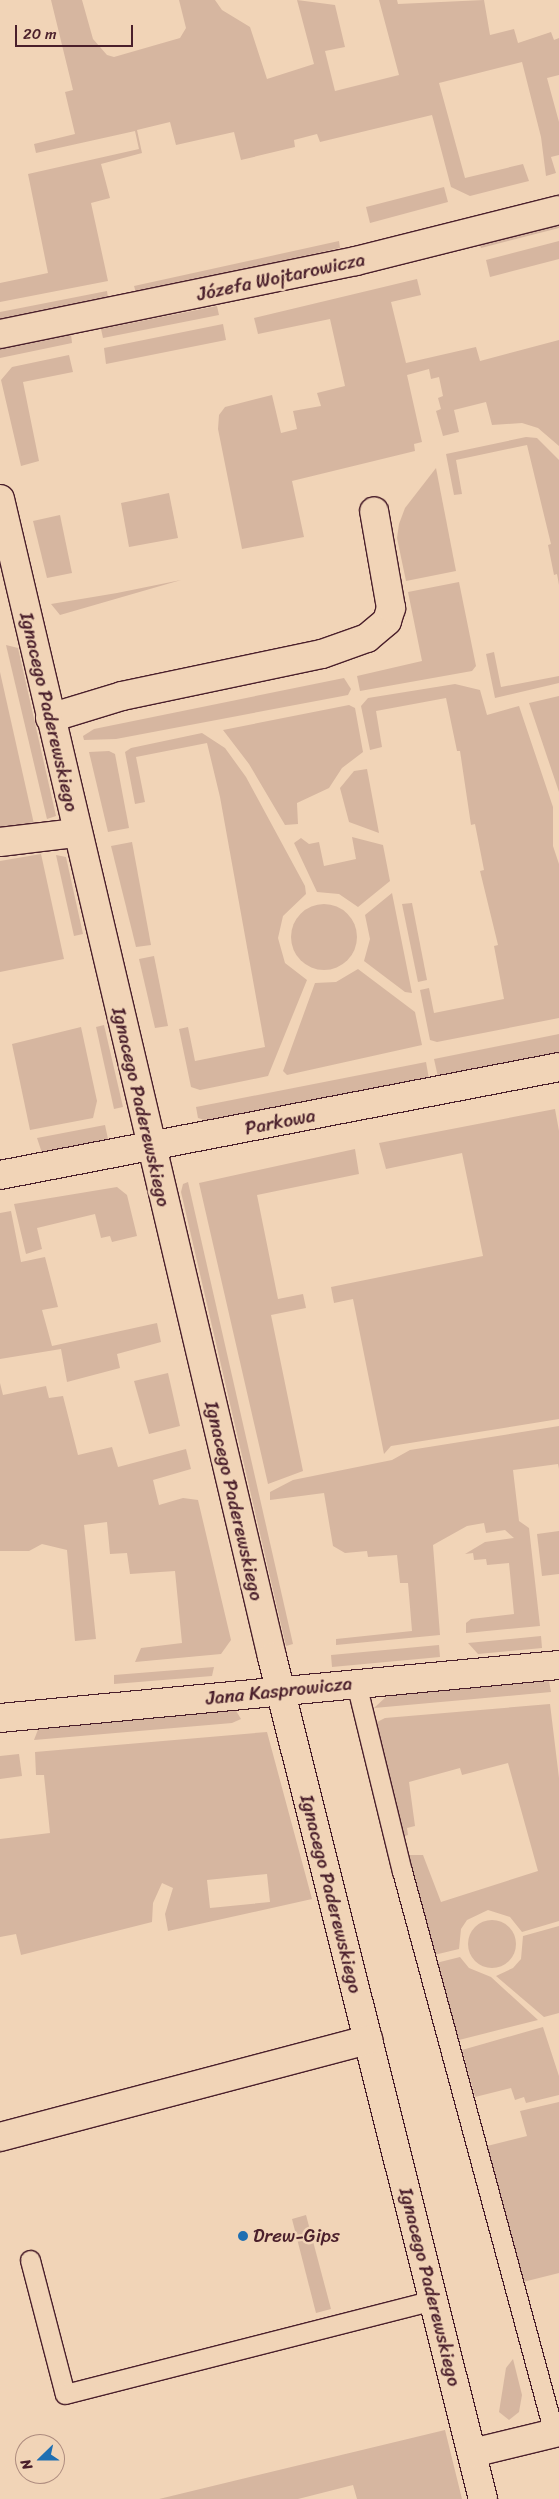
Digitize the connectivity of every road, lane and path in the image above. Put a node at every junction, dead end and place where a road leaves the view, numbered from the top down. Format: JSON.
{"nodes":[{"id":1,"x":559,"y":210,"type":"edge"},
{"id":2,"x":0,"y":334,"type":"edge"},
{"id":3,"x":0,"y":499,"type":"edge"},
{"id":4,"x":374,"y":511,"type":"dead end"},
{"id":5,"x":50,"y":718,"type":"junction"},
{"id":6,"x":76,"y":833,"type":"junction"},
{"id":7,"x":0,"y":842,"type":"edge"},
{"id":8,"x":559,"y":1067,"type":"edge"},
{"id":9,"x":150,"y":1148,"type":"junction"},
{"id":10,"x":0,"y":1175,"type":"edge"},
{"id":11,"x":559,"y":1665,"type":"edge"},
{"id":12,"x":356,"y":1683,"type":"junction"},
{"id":13,"x":280,"y":1690,"type":"junction"},
{"id":14,"x":0,"y":1718,"type":"edge"},
{"id":15,"x":368,"y":2040,"type":"junction"},
{"id":16,"x":0,"y":2137,"type":"edge"},
{"id":17,"x":30,"y":2260,"type":"dead end"},
{"id":18,"x":434,"y":2300,"type":"junction"},
{"id":19,"x":557,"y":2432,"type":"edge"},
{"id":20,"x":472,"y":2453,"type":"junction"},
{"id":21,"x":483,"y":2499,"type":"edge"}],
"edges":[{"from":1,"to":2,"type":"street","name":"Józefa Wojtarowicza"},
{"from":3,"to":5,"type":"street","name":"Ignacego Paderewskiego"},
{"from":4,"to":5,"type":"street"},
{"from":5,"to":6,"type":"street","name":"Ignacego Paderewskiego"},
{"from":6,"to":7,"type":"street"},
{"from":6,"to":9,"type":"street","name":"Ignacego Paderewskiego"},
{"from":8,"to":9,"type":"street","name":"Parkowa"},
{"from":9,"to":10,"type":"street","name":"Parkowa"},
{"from":9,"to":13,"type":"street","name":"Ignacego Paderewskiego"},
{"from":11,"to":12,"type":"street","name":"Jana Kasprowicza"},
{"from":12,"to":13,"type":"street","name":"Jana Kasprowicza"},
{"from":12,"to":19,"type":"lane"},
{"from":13,"to":14,"type":"street","name":"Jana Kasprowicza"},
{"from":13,"to":15,"type":"street","name":"Ignacego Paderewskiego"},
{"from":15,"to":16,"type":"street"},
{"from":15,"to":18,"type":"street","name":"Ignacego Paderewskiego"},
{"from":17,"to":18,"type":"lane"},
{"from":18,"to":20,"type":"street","name":"Ignacego Paderewskiego"},
{"from":19,"to":20,"type":"street"},
{"from":20,"to":21,"type":"street","name":"Ignacego Paderewskiego"}]}
